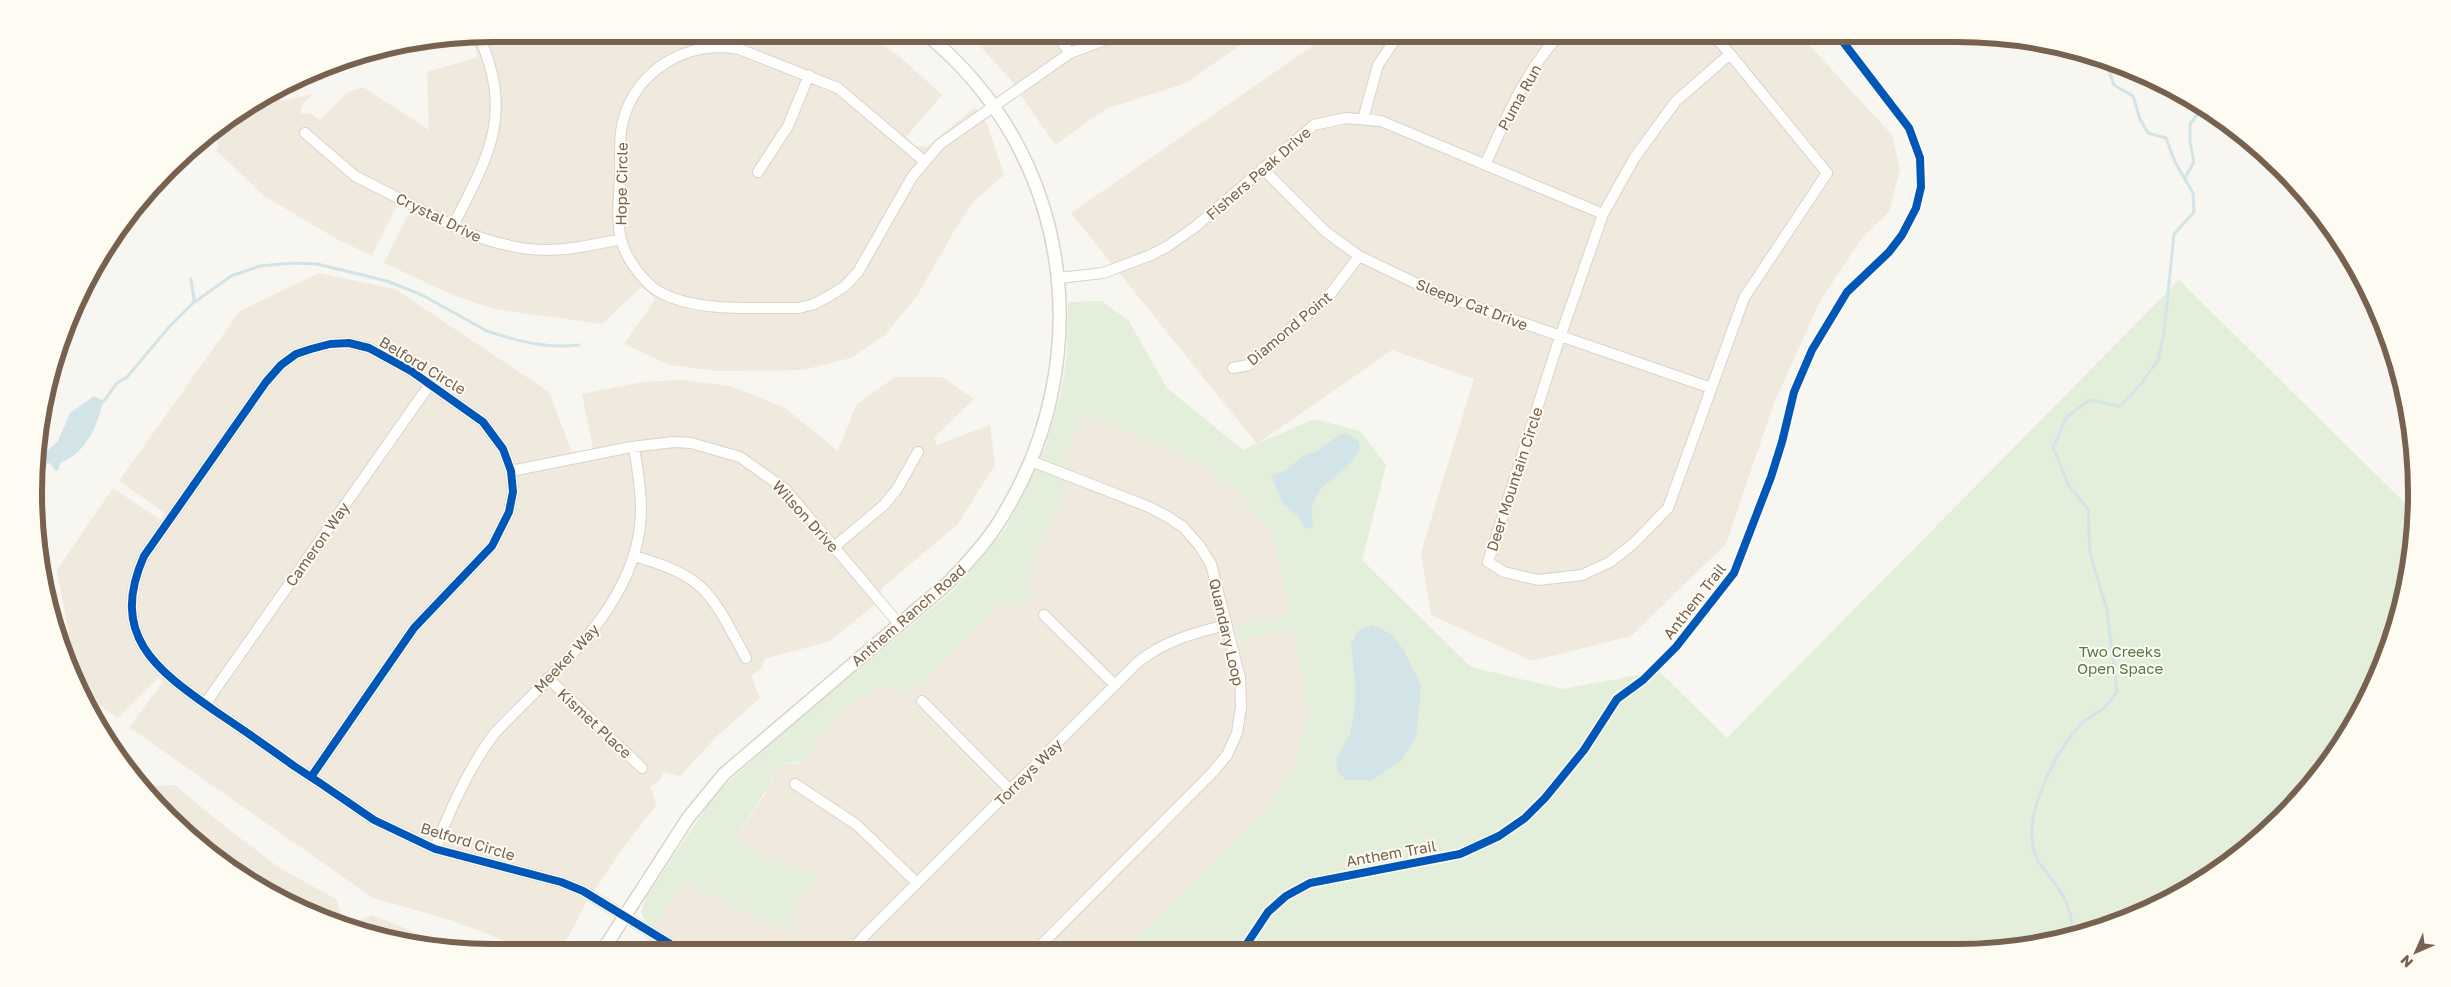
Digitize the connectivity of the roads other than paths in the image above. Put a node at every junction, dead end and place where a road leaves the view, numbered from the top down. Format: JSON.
{"nodes":[{"id":1,"x":480,"y":42,"type":"edge"},
{"id":2,"x":935,"y":42,"type":"edge"},
{"id":3,"x":1062,"y":42,"type":"edge"},
{"id":4,"x":1100,"y":42,"type":"edge"},
{"id":5,"x":1394,"y":42,"type":"edge"},
{"id":6,"x":1554,"y":42,"type":"edge"},
{"id":7,"x":1720,"y":42,"type":"edge"},
{"id":8,"x":1070,"y":53,"type":"junction"},
{"id":9,"x":1730,"y":54,"type":"junction"},
{"id":10,"x":809,"y":75,"type":"junction"},
{"id":11,"x":994,"y":106,"type":"junction"},
{"id":12,"x":1363,"y":119,"type":"junction"},
{"id":13,"x":305,"y":133,"type":"dead end"},
{"id":14,"x":924,"y":161,"type":"junction"},
{"id":15,"x":1485,"y":165,"type":"junction"},
{"id":16,"x":1262,"y":168,"type":"junction"},
{"id":17,"x":758,"y":172,"type":"dead end"},
{"id":18,"x":1603,"y":214,"type":"junction"},
{"id":19,"x":453,"y":226,"type":"junction"},
{"id":20,"x":621,"y":240,"type":"junction"},
{"id":21,"x":1359,"y":256,"type":"junction"},
{"id":22,"x":1058,"y":278,"type":"junction"},
{"id":23,"x":1560,"y":336,"type":"junction"},
{"id":24,"x":1233,"y":368,"type":"dead end"},
{"id":25,"x":430,"y":384,"type":"junction"},
{"id":26,"x":1712,"y":388,"type":"junction"},
{"id":27,"x":634,"y":447,"type":"junction"},
{"id":28,"x":918,"y":452,"type":"dead end"},
{"id":29,"x":1031,"y":461,"type":"junction"},
{"id":30,"x":511,"y":471,"type":"junction"},
{"id":31,"x":834,"y":547,"type":"junction"},
{"id":32,"x":634,"y":556,"type":"junction"},
{"id":33,"x":1044,"y":615,"type":"dead end"},
{"id":34,"x":899,"y":624,"type":"junction"},
{"id":35,"x":1226,"y":626,"type":"junction"},
{"id":36,"x":746,"y":658,"type":"dead end"},
{"id":37,"x":548,"y":678,"type":"junction"},
{"id":38,"x":1115,"y":685,"type":"junction"},
{"id":39,"x":922,"y":701,"type":"dead end"},
{"id":40,"x":205,"y":704,"type":"junction"},
{"id":41,"x":642,"y":768,"type":"dead end"},
{"id":42,"x":310,"y":777,"type":"junction"},
{"id":43,"x":794,"y":784,"type":"dead end"},
{"id":44,"x":1010,"y":790,"type":"junction"},
{"id":45,"x":436,"y":849,"type":"junction"},
{"id":46,"x":917,"y":883,"type":"junction"},
{"id":47,"x":624,"y":916,"type":"junction"},
{"id":48,"x":607,"y":944,"type":"edge"},
{"id":49,"x":670,"y":944,"type":"edge"},
{"id":50,"x":858,"y":944,"type":"edge"},
{"id":51,"x":1042,"y":944,"type":"edge"}],
"edges":[{"from":1,"to":19,"type":"street"},
{"from":2,"to":11,"type":"street","name":"Anthem Ranch Road"},
{"from":3,"to":8,"type":"street"},
{"from":4,"to":8,"type":"street","name":"Hope Circle"},
{"from":5,"to":12,"type":"street"},
{"from":6,"to":15,"type":"street","name":"Puma Run"},
{"from":7,"to":9,"type":"street"},
{"from":8,"to":11,"type":"street","name":"Hope Circle"},
{"from":9,"to":18,"type":"street","name":"Deer Mountain Circle"},
{"from":9,"to":26,"type":"street","name":"Deer Mountain Circle"},
{"from":10,"to":14,"type":"street","name":"Hope Circle"},
{"from":10,"to":17,"type":"street"},
{"from":10,"to":20,"type":"street","name":"Hope Circle"},
{"from":11,"to":14,"type":"street","name":"Hope Circle"},
{"from":11,"to":22,"type":"street","name":"Anthem Ranch Road"},
{"from":12,"to":15,"type":"street","name":"Fishers Peak Drive"},
{"from":12,"to":16,"type":"street","name":"Fishers Peak Drive"},
{"from":13,"to":19,"type":"street","name":"Crystal Drive"},
{"from":14,"to":20,"type":"street","name":"Hope Circle"},
{"from":15,"to":18,"type":"street","name":"Fishers Peak Drive"},
{"from":16,"to":21,"type":"street","name":"Sleepy Cat Drive"},
{"from":16,"to":22,"type":"street","name":"Fishers Peak Drive"},
{"from":18,"to":23,"type":"street","name":"Deer Mountain Circle"},
{"from":19,"to":20,"type":"street","name":"Crystal Drive"},
{"from":21,"to":23,"type":"street","name":"Sleepy Cat Drive"},
{"from":21,"to":24,"type":"street","name":"Diamond Point"},
{"from":22,"to":29,"type":"street","name":"Anthem Ranch Road"},
{"from":23,"to":26,"type":"street","name":"Sleepy Cat Drive"},
{"from":23,"to":26,"type":"street","name":"Deer Mountain Circle"},
{"from":25,"to":30,"type":"street","name":"Belford Circle"},
{"from":25,"to":40,"type":"street","name":"Cameron Way"},
{"from":25,"to":40,"type":"street","name":"Belford Circle"},
{"from":27,"to":30,"type":"street","name":"Wilson Drive"},
{"from":27,"to":31,"type":"street","name":"Wilson Drive"},
{"from":27,"to":32,"type":"street","name":"Meeker Way"},
{"from":28,"to":31,"type":"street"},
{"from":29,"to":34,"type":"street","name":"Anthem Ranch Road"},
{"from":29,"to":35,"type":"street","name":"Quandary Loop"},
{"from":30,"to":42,"type":"street","name":"Belford Circle"},
{"from":31,"to":34,"type":"street","name":"Wilson Drive"},
{"from":32,"to":36,"type":"street"},
{"from":32,"to":37,"type":"street","name":"Meeker Way"},
{"from":33,"to":38,"type":"street"},
{"from":34,"to":47,"type":"street","name":"Anthem Ranch Road"},
{"from":35,"to":38,"type":"street","name":"Torreys Way"},
{"from":35,"to":51,"type":"street","name":"Quandary Loop"},
{"from":37,"to":41,"type":"street","name":"Kismet Place"},
{"from":37,"to":45,"type":"street","name":"Meeker Way"},
{"from":38,"to":44,"type":"street","name":"Torreys Way"},
{"from":39,"to":44,"type":"street"},
{"from":40,"to":42,"type":"street","name":"Belford Circle"},
{"from":42,"to":45,"type":"street","name":"Belford Circle"},
{"from":43,"to":46,"type":"street"},
{"from":44,"to":46,"type":"street","name":"Torreys Way"},
{"from":45,"to":47,"type":"street","name":"Belford Circle"},
{"from":46,"to":50,"type":"street","name":"Torreys Way"},
{"from":47,"to":48,"type":"street","name":"Anthem Ranch Road"},
{"from":47,"to":49,"type":"street"}]}
